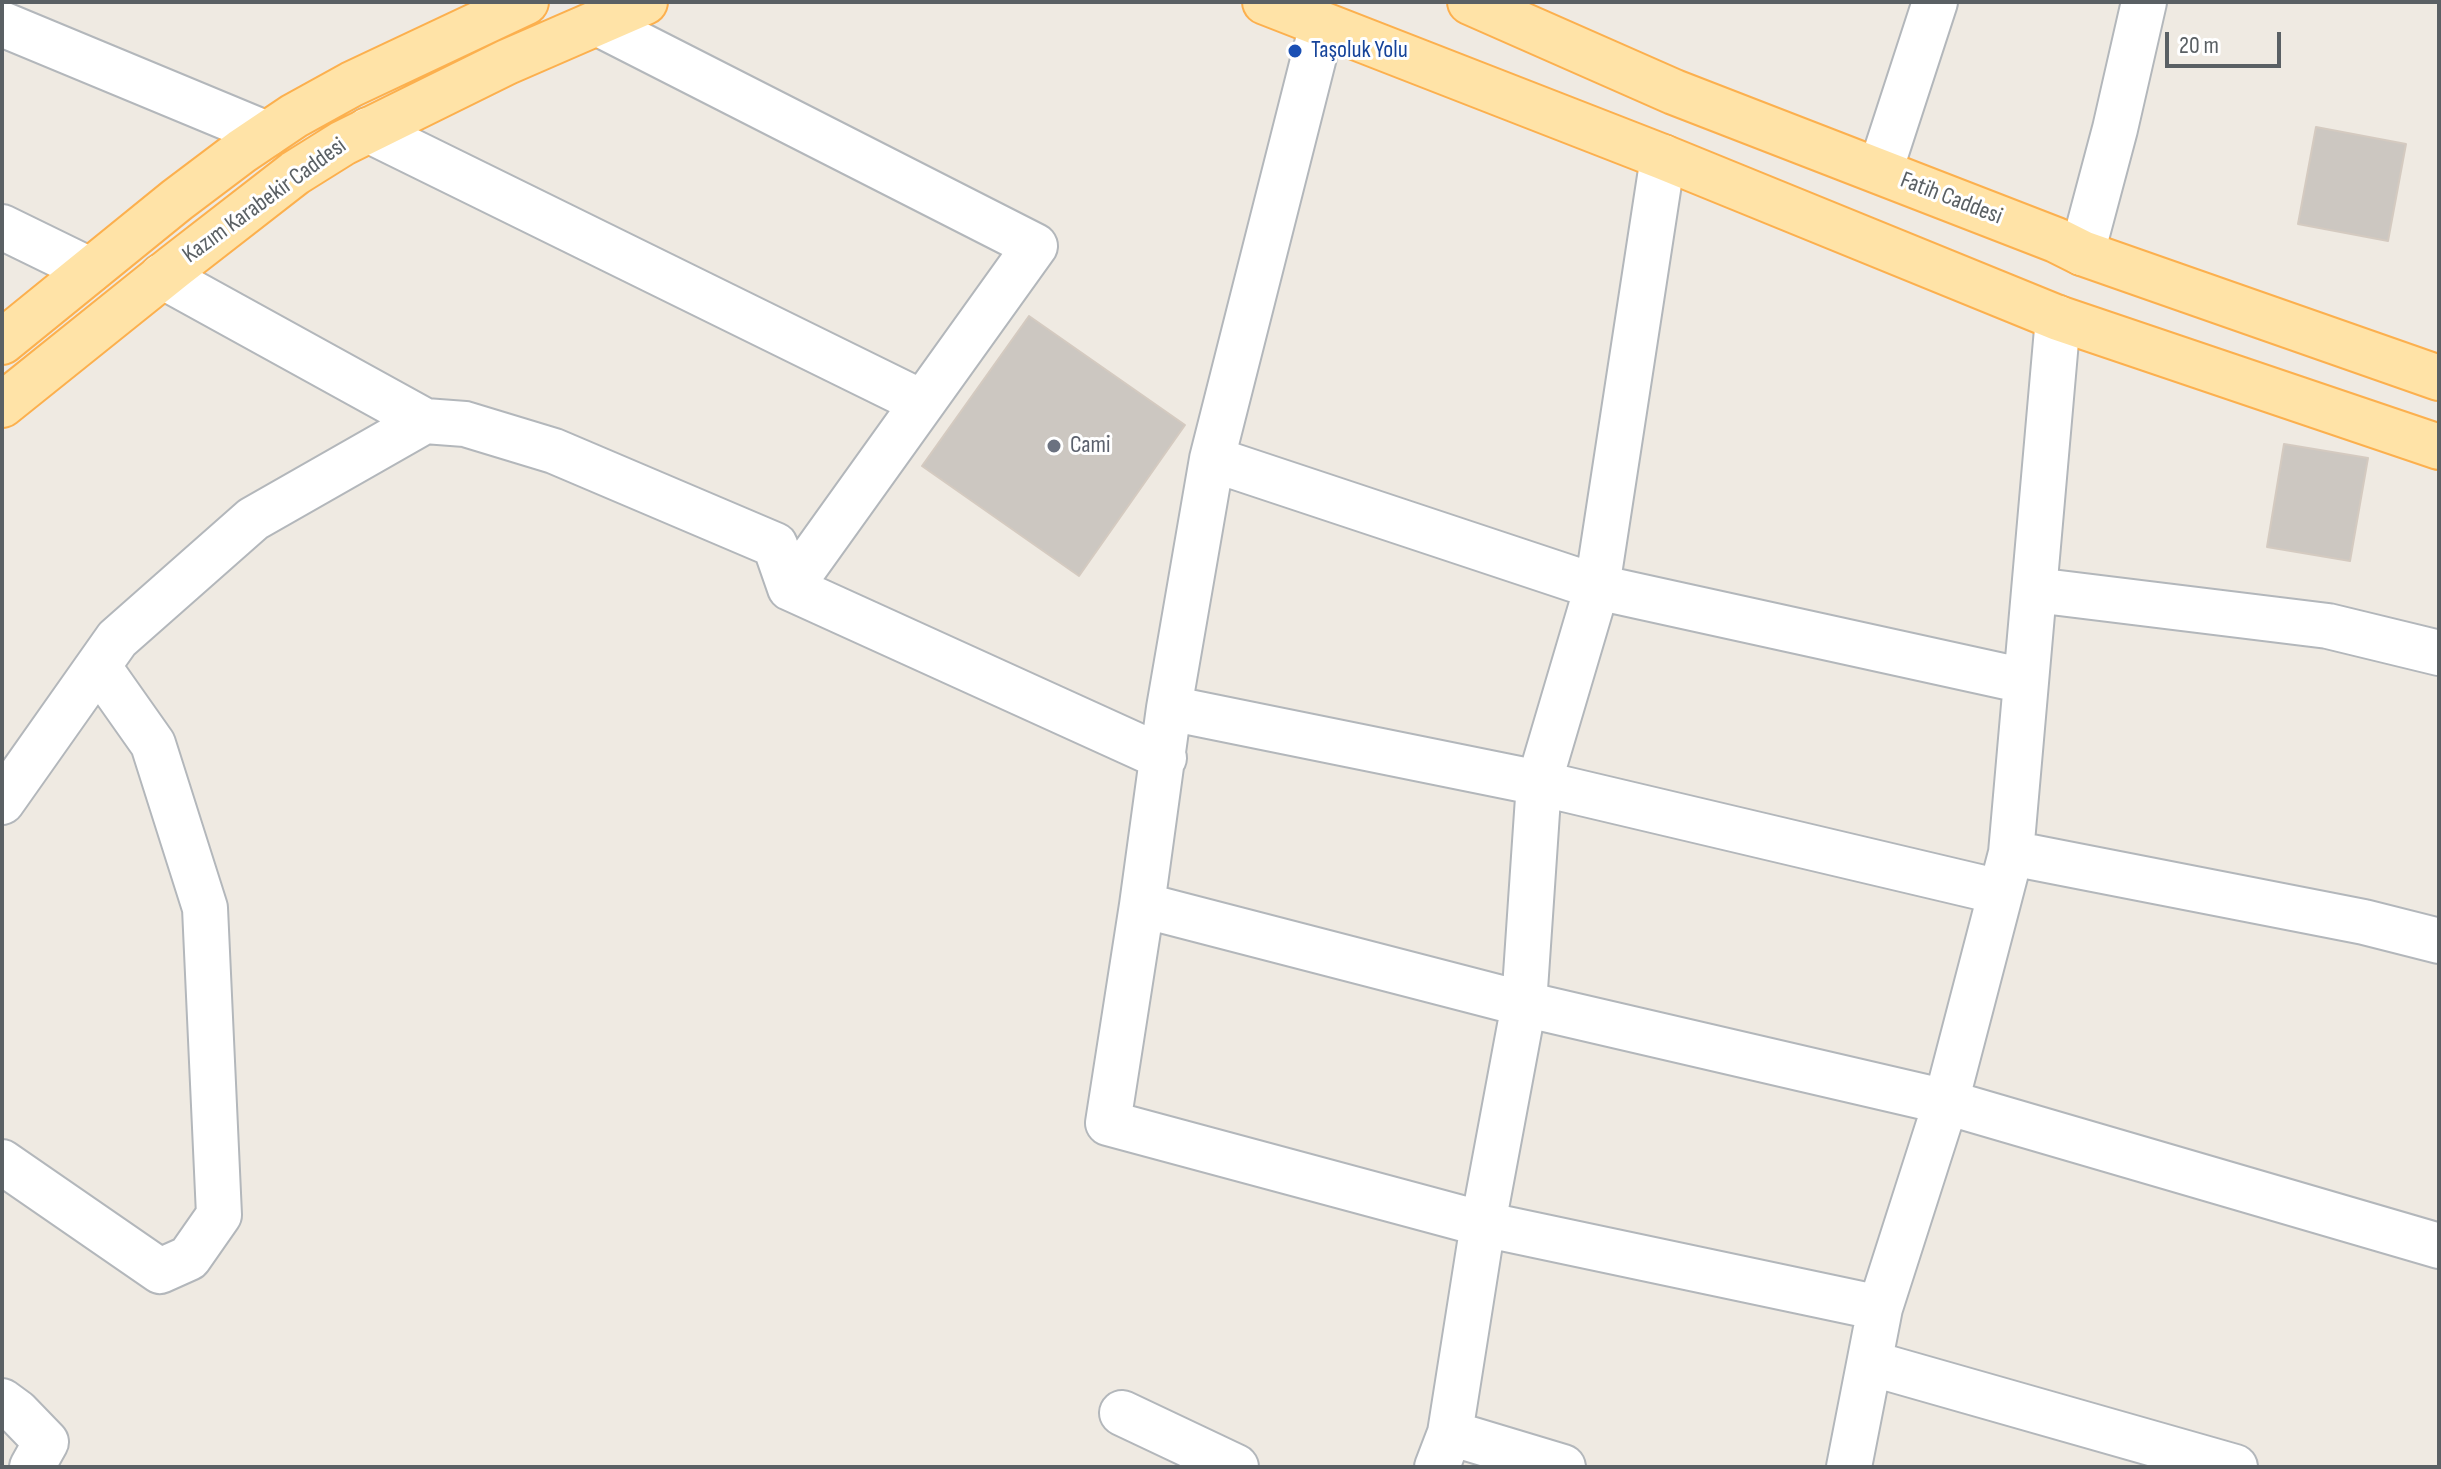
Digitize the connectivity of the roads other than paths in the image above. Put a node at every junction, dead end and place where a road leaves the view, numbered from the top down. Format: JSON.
{"nodes":[{"id":1,"x":525,"y":2,"type":"edge"},
{"id":2,"x":645,"y":2,"type":"edge"},
{"id":3,"x":1265,"y":2,"type":"edge"},
{"id":4,"x":1470,"y":2,"type":"edge"},
{"id":5,"x":1935,"y":2,"type":"edge"},
{"id":6,"x":2144,"y":2,"type":"edge"},
{"id":7,"x":597,"y":23,"type":"junction"},
{"id":8,"x":2,"y":24,"type":"edge"},
{"id":9,"x":1322,"y":25,"type":"junction"},
{"id":10,"x":368,"y":130,"type":"junction"},
{"id":11,"x":267,"y":134,"type":"junction"},
{"id":12,"x":1663,"y":157,"type":"junction"},
{"id":13,"x":1880,"y":171,"type":"junction"},
{"id":14,"x":2,"y":227,"type":"edge"},
{"id":15,"x":2082,"y":253,"type":"junction"},
{"id":16,"x":90,"y":270,"type":"junction"},
{"id":17,"x":162,"y":276,"type":"junction"},
{"id":18,"x":2058,"y":318,"type":"junction"},
{"id":19,"x":2,"y":342,"type":"edge"},
{"id":20,"x":2439,"y":378,"type":"edge"},
{"id":21,"x":921,"y":402,"type":"junction"},
{"id":22,"x":2,"y":405,"type":"edge"},
{"id":23,"x":425,"y":421,"type":"junction"},
{"id":24,"x":2439,"y":447,"type":"edge"},
{"id":25,"x":1212,"y":459,"type":"junction"},
{"id":26,"x":1597,"y":587,"type":"junction"},
{"id":27,"x":790,"y":588,"type":"junction"},
{"id":28,"x":2035,"y":590,"type":"junction"},
{"id":29,"x":2439,"y":653,"type":"edge"},
{"id":30,"x":98,"y":666,"type":"junction"},
{"id":31,"x":2025,"y":681,"type":"junction"},
{"id":32,"x":1169,"y":708,"type":"junction"},
{"id":33,"x":1164,"y":758,"type":"junction"},
{"id":34,"x":1539,"y":783,"type":"junction"},
{"id":35,"x":2,"y":802,"type":"edge"},
{"id":36,"x":2006,"y":872,"type":"junction"},
{"id":37,"x":1142,"y":905,"type":"junction"},
{"id":38,"x":2439,"y":941,"type":"edge"},
{"id":39,"x":1524,"y":1004,"type":"junction"},
{"id":40,"x":1946,"y":1102,"type":"junction"},
{"id":41,"x":2,"y":1162,"type":"edge"},
{"id":42,"x":1483,"y":1224,"type":"junction"},
{"id":43,"x":2439,"y":1246,"type":"edge"},
{"id":44,"x":1880,"y":1308,"type":"junction"},
{"id":45,"x":1870,"y":1363,"type":"junction"},
{"id":46,"x":2,"y":1401,"type":"edge"},
{"id":47,"x":1122,"y":1413,"type":"dead end"},
{"id":48,"x":1444,"y":1450,"type":"edge"},
{"id":49,"x":32,"y":1467,"type":"edge"},
{"id":50,"x":1236,"y":1467,"type":"edge"},
{"id":51,"x":1563,"y":1467,"type":"edge"},
{"id":52,"x":1849,"y":1467,"type":"edge"},
{"id":53,"x":2235,"y":1467,"type":"edge"}],
"edges":[{"from":1,"to":11,"type":"main road","name":"Kazım Karabekir Caddesi"},
{"from":2,"to":7,"type":"main road","name":"Kazım Karabekir Caddesi"},
{"from":3,"to":9,"type":"main road"},
{"from":4,"to":13,"type":"main road","name":"Fatih Caddesi"},
{"from":5,"to":13,"type":"street"},
{"from":6,"to":15,"type":"street"},
{"from":7,"to":10,"type":"main road","name":"Kazım Karabekir Caddesi"},
{"from":7,"to":21,"type":"street"},
{"from":8,"to":11,"type":"street"},
{"from":9,"to":12,"type":"main road"},
{"from":9,"to":25,"type":"street"},
{"from":10,"to":17,"type":"main road","name":"Kazım Karabekir Caddesi"},
{"from":10,"to":21,"type":"street"},
{"from":11,"to":16,"type":"main road","name":"Kazım Karabekir Caddesi"},
{"from":12,"to":18,"type":"main road"},
{"from":12,"to":26,"type":"street"},
{"from":13,"to":15,"type":"main road","name":"Fatih Caddesi"},
{"from":14,"to":16,"type":"street"},
{"from":15,"to":20,"type":"main road","name":"Fatih Caddesi"},
{"from":16,"to":19,"type":"main road","name":"Kazım Karabekir Caddesi"},
{"from":17,"to":22,"type":"main road","name":"Kazım Karabekir Caddesi"},
{"from":17,"to":23,"type":"street"},
{"from":18,"to":24,"type":"main road"},
{"from":18,"to":28,"type":"street"},
{"from":21,"to":27,"type":"street"},
{"from":23,"to":27,"type":"street"},
{"from":23,"to":30,"type":"street"},
{"from":25,"to":26,"type":"street"},
{"from":25,"to":32,"type":"street"},
{"from":26,"to":31,"type":"street"},
{"from":26,"to":34,"type":"street"},
{"from":27,"to":33,"type":"street"},
{"from":28,"to":29,"type":"street"},
{"from":28,"to":31,"type":"street"},
{"from":30,"to":35,"type":"street"},
{"from":30,"to":41,"type":"street"},
{"from":31,"to":36,"type":"street"},
{"from":32,"to":33,"type":"street"},
{"from":32,"to":34,"type":"street"},
{"from":33,"to":37,"type":"street"},
{"from":34,"to":36,"type":"street"},
{"from":34,"to":39,"type":"street"},
{"from":36,"to":38,"type":"street"},
{"from":36,"to":40,"type":"street"},
{"from":37,"to":39,"type":"street"},
{"from":37,"to":42,"type":"street"},
{"from":39,"to":40,"type":"street"},
{"from":39,"to":42,"type":"street"},
{"from":40,"to":43,"type":"street"},
{"from":40,"to":44,"type":"street"},
{"from":42,"to":44,"type":"street"},
{"from":42,"to":48,"type":"street"},
{"from":44,"to":45,"type":"street"},
{"from":45,"to":52,"type":"street"},
{"from":45,"to":53,"type":"street"},
{"from":46,"to":49,"type":"street"},
{"from":47,"to":50,"type":"street"},
{"from":48,"to":51,"type":"street"}]}
